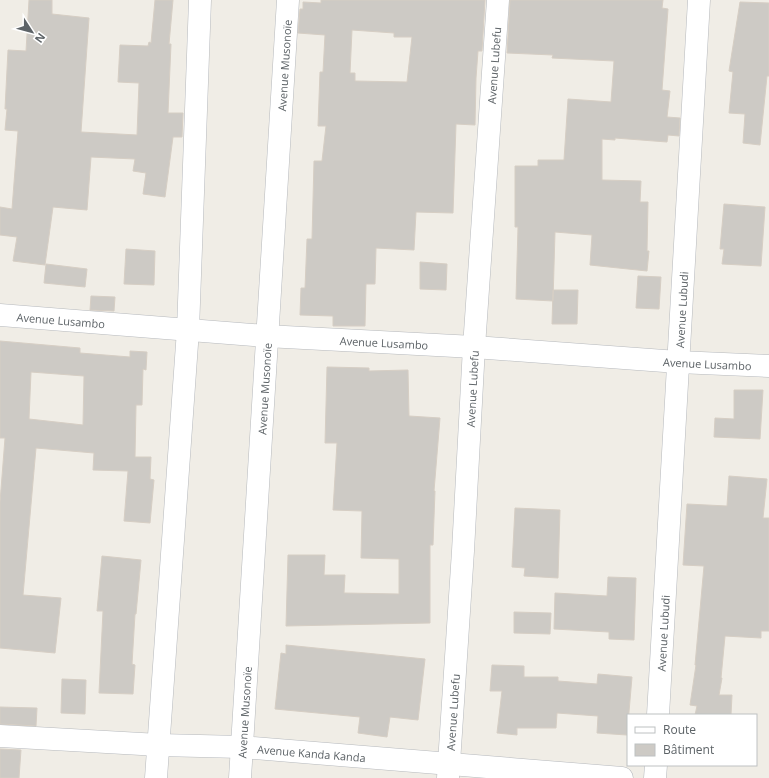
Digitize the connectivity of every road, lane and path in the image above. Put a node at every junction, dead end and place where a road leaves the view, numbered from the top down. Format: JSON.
{"nodes":[{"id":1,"x":200,"y":0,"type":"edge"},
{"id":2,"x":288,"y":0,"type":"edge"},
{"id":3,"x":498,"y":0,"type":"edge"},
{"id":4,"x":699,"y":0,"type":"edge"},
{"id":5,"x":0,"y":316,"type":"edge"},
{"id":6,"x":188,"y":330,"type":"junction"},
{"id":7,"x":266,"y":336,"type":"junction"},
{"id":8,"x":474,"y":347,"type":"junction"},
{"id":9,"x":678,"y":362,"type":"junction"},
{"id":10,"x":769,"y":366,"type":"edge"},
{"id":11,"x":658,"y":714,"type":"edge"},
{"id":12,"x":0,"y":736,"type":"edge"},
{"id":13,"x":159,"y":745,"type":"junction"},
{"id":14,"x":241,"y":747,"type":"junction"},
{"id":15,"x":656,"y":766,"type":"edge"},
{"id":16,"x":448,"y":771,"type":"edge"},
{"id":17,"x":156,"y":778,"type":"edge"},
{"id":18,"x":240,"y":778,"type":"edge"},
{"id":19,"x":622,"y":778,"type":"edge"},
{"id":20,"x":655,"y":778,"type":"edge"}],
"edges":[{"from":1,"to":6,"type":"street"},
{"from":2,"to":7,"type":"street","name":"Avenue Musonoïe"},
{"from":3,"to":8,"type":"street","name":"Avenue Lubefu"},
{"from":4,"to":9,"type":"street","name":"Avenue Lubudi"},
{"from":5,"to":6,"type":"street","name":"Avenue Lusambo"},
{"from":6,"to":7,"type":"street","name":"Avenue Lusambo"},
{"from":6,"to":13,"type":"street"},
{"from":7,"to":8,"type":"street","name":"Avenue Lusambo"},
{"from":7,"to":14,"type":"street","name":"Avenue Musonoïe"},
{"from":8,"to":9,"type":"street","name":"Avenue Lusambo"},
{"from":8,"to":16,"type":"street","name":"Avenue Lubefu"},
{"from":9,"to":10,"type":"street","name":"Avenue Lusambo"},
{"from":9,"to":11,"type":"street","name":"Avenue Lubudi"},
{"from":12,"to":13,"type":"street","name":"Avenue Kanda Kanda"},
{"from":13,"to":14,"type":"street","name":"Avenue Kanda Kanda"},
{"from":13,"to":17,"type":"street"},
{"from":14,"to":16,"type":"street","name":"Avenue Kanda Kanda"},
{"from":14,"to":18,"type":"street","name":"Avenue Musonoïe"},
{"from":15,"to":20,"type":"street"},
{"from":16,"to":19,"type":"street","name":"Avenue Kanda Kanda"}]}
